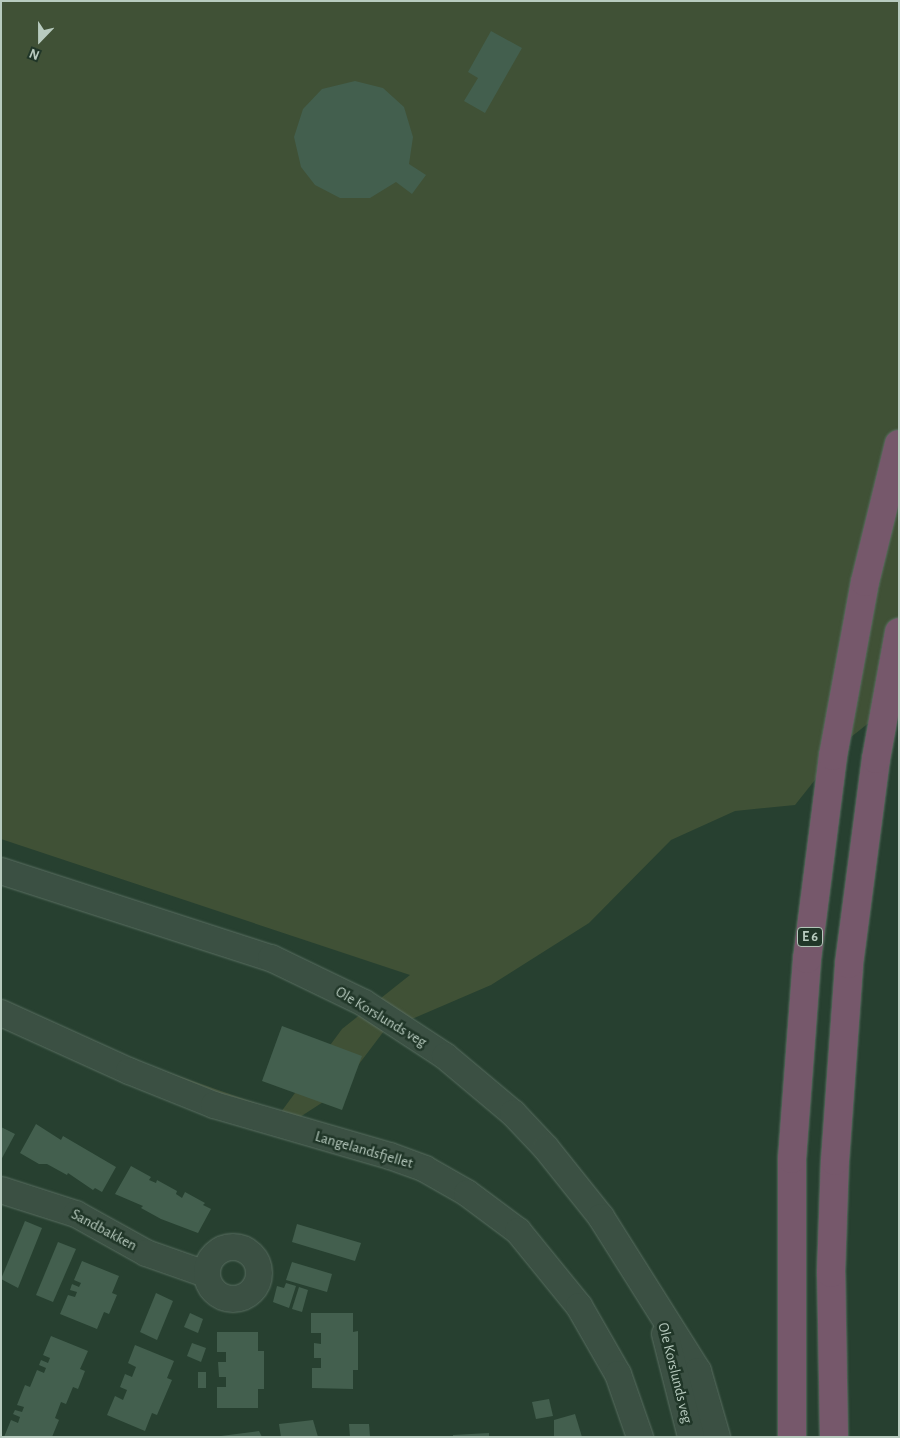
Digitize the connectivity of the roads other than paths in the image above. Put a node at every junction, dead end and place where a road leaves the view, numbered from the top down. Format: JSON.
{"nodes":[{"id":1,"x":899,"y":444,"type":"edge"},
{"id":2,"x":899,"y":632,"type":"edge"},
{"id":3,"x":1,"y":871,"type":"edge"},
{"id":4,"x":1,"y":1013,"type":"edge"},
{"id":5,"x":1,"y":1190,"type":"edge"},
{"id":6,"x":206,"y":1274,"type":"dead end"},
{"id":7,"x":659,"y":1309,"type":"junction"},
{"id":8,"x":640,"y":1437,"type":"edge"},
{"id":9,"x":691,"y":1437,"type":"edge"},
{"id":10,"x":717,"y":1437,"type":"edge"},
{"id":11,"x":792,"y":1437,"type":"edge"},
{"id":12,"x":834,"y":1437,"type":"edge"}],
"edges":[{"from":1,"to":11,"type":"highway","number":"E 6"},
{"from":2,"to":12,"type":"highway"},
{"from":3,"to":7,"type":"street","name":"Ole Korslunds veg"},
{"from":4,"to":8,"type":"street","name":"Langelandsfjellet"},
{"from":5,"to":6,"type":"street","name":"Sandbakken"},
{"from":7,"to":9,"type":"street","name":"Ole Korslunds veg"},
{"from":7,"to":10,"type":"street","name":"Ole Korslunds veg"}]}
